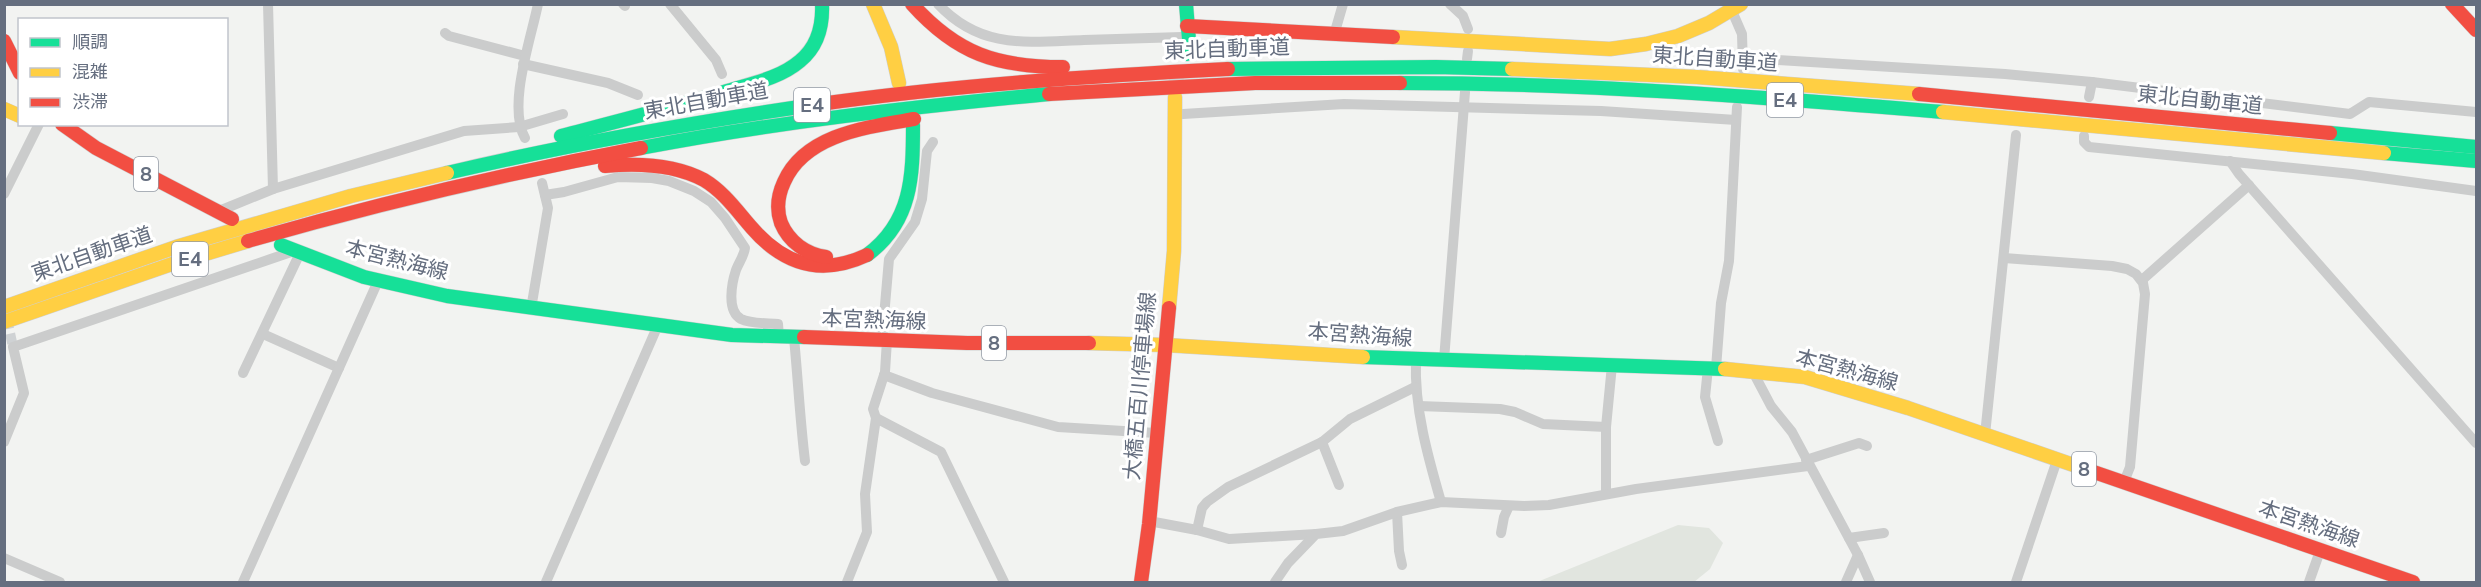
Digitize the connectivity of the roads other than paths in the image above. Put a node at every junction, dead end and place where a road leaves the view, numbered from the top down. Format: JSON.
{"nodes":[{"id":1,"x":268,"y":4,"type":"edge"},
{"id":2,"x":537,"y":4,"type":"edge"},
{"id":3,"x":670,"y":4,"type":"edge"},
{"id":4,"x":822,"y":4,"type":"edge"},
{"id":5,"x":873,"y":4,"type":"edge"},
{"id":6,"x":883,"y":4,"type":"edge"},
{"id":7,"x":912,"y":4,"type":"edge"},
{"id":8,"x":938,"y":4,"type":"edge"},
{"id":9,"x":1186,"y":4,"type":"edge"},
{"id":10,"x":1343,"y":4,"type":"edge"},
{"id":11,"x":1450,"y":4,"type":"edge"},
{"id":12,"x":2456,"y":6,"type":"edge"},
{"id":13,"x":1729,"y":9,"type":"edge"},
{"id":14,"x":1468,"y":29,"type":"dead end"},
{"id":15,"x":2476,"y":30,"type":"edge"},
{"id":16,"x":1185,"y":32,"type":"junction"},
{"id":17,"x":445,"y":33,"type":"dead end"},
{"id":18,"x":1334,"y":35,"type":"junction"},
{"id":19,"x":4,"y":41,"type":"edge"},
{"id":20,"x":1183,"y":55,"type":"tunnel mouth"},
{"id":21,"x":524,"y":60,"type":"junction"},
{"id":22,"x":18,"y":69,"type":"edge"},
{"id":23,"x":1257,"y":69,"type":"junction"},
{"id":24,"x":722,"y":74,"type":"dead end"},
{"id":25,"x":2092,"y":82,"type":"junction"},
{"id":26,"x":1091,"y":91,"type":"junction"},
{"id":27,"x":1466,"y":92,"type":"dead end"},
{"id":28,"x":638,"y":95,"type":"dead end"},
{"id":29,"x":2089,"y":97,"type":"dead end"},
{"id":30,"x":1737,"y":107,"type":"dead end"},
{"id":31,"x":1464,"y":108,"type":"junction"},
{"id":32,"x":4,"y":109,"type":"edge"},
{"id":33,"x":2476,"y":112,"type":"edge"},
{"id":34,"x":563,"y":114,"type":"dead end"},
{"id":35,"x":1183,"y":114,"type":"junction"},
{"id":36,"x":18,"y":115,"type":"edge"},
{"id":37,"x":1736,"y":120,"type":"junction"},
{"id":38,"x":38,"y":126,"type":"edge"},
{"id":39,"x":65,"y":126,"type":"edge"},
{"id":40,"x":519,"y":127,"type":"junction"},
{"id":41,"x":2016,"y":135,"type":"dead end"},
{"id":42,"x":2084,"y":136,"type":"dead end"},
{"id":43,"x":525,"y":138,"type":"dead end"},
{"id":44,"x":933,"y":142,"type":"dead end"},
{"id":45,"x":2476,"y":147,"type":"edge"},
{"id":46,"x":2230,"y":161,"type":"junction"},
{"id":47,"x":2476,"y":161,"type":"edge"},
{"id":48,"x":2249,"y":185,"type":"junction"},
{"id":49,"x":273,"y":189,"type":"junction"},
{"id":50,"x":2476,"y":191,"type":"edge"},
{"id":51,"x":375,"y":192,"type":"junction"},
{"id":52,"x":1175,"y":193,"type":"junction"},
{"id":53,"x":4,"y":194,"type":"edge"},
{"id":54,"x":379,"y":206,"type":"junction"},
{"id":55,"x":219,"y":211,"type":"junction"},
{"id":56,"x":232,"y":219,"type":"dead end"},
{"id":57,"x":292,"y":250,"type":"junction"},
{"id":58,"x":2004,"y":258,"type":"junction"},
{"id":59,"x":2142,"y":280,"type":"junction"},
{"id":60,"x":378,"y":281,"type":"junction"},
{"id":61,"x":4,"y":307,"type":"edge"},
{"id":62,"x":531,"y":309,"type":"junction"},
{"id":63,"x":4,"y":322,"type":"edge"},
{"id":64,"x":658,"y":325,"type":"junction"},
{"id":65,"x":263,"y":334,"type":"junction"},
{"id":66,"x":779,"y":337,"type":"junction"},
{"id":67,"x":794,"y":338,"type":"junction"},
{"id":68,"x":884,"y":340,"type":"junction"},
{"id":69,"x":1166,"y":345,"type":"junction"},
{"id":70,"x":1416,"y":360,"type":"junction"},
{"id":71,"x":1444,"y":360,"type":"junction"},
{"id":72,"x":1612,"y":365,"type":"junction"},
{"id":73,"x":1712,"y":368,"type":"junction"},
{"id":74,"x":339,"y":369,"type":"junction"},
{"id":75,"x":1752,"y":370,"type":"junction"},
{"id":76,"x":243,"y":373,"type":"dead end"},
{"id":77,"x":884,"y":375,"type":"junction"},
{"id":78,"x":1415,"y":387,"type":"junction"},
{"id":79,"x":1419,"y":406,"type":"junction"},
{"id":80,"x":876,"y":418,"type":"junction"},
{"id":81,"x":1606,"y":427,"type":"junction"},
{"id":82,"x":1156,"y":433,"type":"junction"},
{"id":83,"x":1986,"y":435,"type":"junction"},
{"id":84,"x":1718,"y":441,"type":"dead end"},
{"id":85,"x":4,"y":442,"type":"edge"},
{"id":86,"x":1322,"y":442,"type":"junction"},
{"id":87,"x":2476,"y":443,"type":"edge"},
{"id":88,"x":1867,"y":446,"type":"dead end"},
{"id":89,"x":2057,"y":460,"type":"junction"},
{"id":90,"x":806,"y":461,"type":"dead end"},
{"id":91,"x":1807,"y":463,"type":"junction"},
{"id":92,"x":2124,"y":482,"type":"junction"},
{"id":93,"x":1339,"y":485,"type":"dead end"},
{"id":94,"x":1606,"y":494,"type":"junction"},
{"id":95,"x":1441,"y":502,"type":"junction"},
{"id":96,"x":1509,"y":506,"type":"junction"},
{"id":97,"x":1397,"y":512,"type":"junction"},
{"id":98,"x":1149,"y":521,"type":"junction"},
{"id":99,"x":1197,"y":530,"type":"junction"},
{"id":100,"x":1501,"y":533,"type":"dead end"},
{"id":101,"x":1884,"y":533,"type":"dead end"},
{"id":102,"x":1316,"y":534,"type":"junction"},
{"id":103,"x":1849,"y":538,"type":"junction"},
{"id":104,"x":2320,"y":550,"type":"junction"},
{"id":105,"x":1858,"y":555,"type":"junction"},
{"id":106,"x":4,"y":558,"type":"edge"},
{"id":107,"x":1402,"y":566,"type":"dead end"},
{"id":108,"x":60,"y":582,"type":"edge"},
{"id":109,"x":243,"y":582,"type":"edge"},
{"id":110,"x":546,"y":582,"type":"edge"},
{"id":111,"x":847,"y":582,"type":"edge"},
{"id":112,"x":1004,"y":582,"type":"edge"},
{"id":113,"x":1141,"y":582,"type":"edge"},
{"id":114,"x":1275,"y":582,"type":"edge"},
{"id":115,"x":1846,"y":582,"type":"edge"},
{"id":116,"x":1870,"y":582,"type":"edge"},
{"id":117,"x":2016,"y":582,"type":"edge"},
{"id":118,"x":2309,"y":582,"type":"edge"},
{"id":119,"x":2413,"y":582,"type":"edge"}],
"edges":[{"from":1,"to":49,"type":"street"},
{"from":2,"to":21,"type":"street"},
{"from":3,"to":24,"type":"street"},
{"from":4,"to":51,"type":"main road"},
{"from":5,"to":6,"type":"main road"},
{"from":7,"to":23,"type":"main road"},
{"from":8,"to":16,"type":"street"},
{"from":9,"to":16,"type":"main road"},
{"from":10,"to":18,"type":"street"},
{"from":11,"to":14,"type":"street"},
{"from":12,"to":15,"type":"main road"},
{"from":13,"to":18,"type":"main road"},
{"from":13,"to":25,"type":"street"},
{"from":16,"to":18,"type":"main road"},
{"from":16,"to":20,"type":"main road"},
{"from":17,"to":21,"type":"street"},
{"from":19,"to":22,"type":"main road"},
{"from":21,"to":28,"type":"street"},
{"from":21,"to":40,"type":"street"},
{"from":23,"to":45,"type":"main road","name":"東北自動車道","number":"E4"},
{"from":23,"to":51,"type":"main road","name":"東北自動車道","number":"E4"},
{"from":25,"to":29,"type":"street"},
{"from":25,"to":33,"type":"street"},
{"from":26,"to":47,"type":"main road","name":"東北自動車道","number":"E4"},
{"from":26,"to":54,"type":"main road","name":"東北自動車道","number":"E4"},
{"from":26,"to":54,"type":"main road"},
{"from":27,"to":31,"type":"street"},
{"from":30,"to":37,"type":"street"},
{"from":31,"to":35,"type":"street"},
{"from":31,"to":37,"type":"street"},
{"from":31,"to":71,"type":"street"},
{"from":32,"to":36,"type":"main road"},
{"from":34,"to":40,"type":"street"},
{"from":35,"to":52,"type":"main road","name":"大橋五百川停車場線"},
{"from":35,"to":52,"type":"main road","name":"大橋五百川停車場線"},
{"from":37,"to":73,"type":"street"},
{"from":38,"to":53,"type":"street"},
{"from":39,"to":55,"type":"main road","number":"8"},
{"from":40,"to":43,"type":"street"},
{"from":40,"to":49,"type":"street"},
{"from":41,"to":58,"type":"street"},
{"from":42,"to":46,"type":"street"},
{"from":44,"to":68,"type":"street"},
{"from":46,"to":48,"type":"street"},
{"from":46,"to":50,"type":"street"},
{"from":48,"to":59,"type":"street"},
{"from":48,"to":87,"type":"street"},
{"from":49,"to":55,"type":"street"},
{"from":51,"to":61,"type":"main road","name":"東北自動車道","number":"E4"},
{"from":52,"to":69,"type":"main road","name":"大橋五百川停車場線"},
{"from":54,"to":63,"type":"main road","name":"東北自動車道","number":"E4"},
{"from":55,"to":56,"type":"main road","number":"8"},
{"from":57,"to":60,"type":"main road","name":"本宮熱海線","number":"8"},
{"from":57,"to":65,"type":"street"},
{"from":57,"to":85,"type":"street"},
{"from":58,"to":59,"type":"street"},
{"from":58,"to":83,"type":"street"},
{"from":59,"to":92,"type":"street"},
{"from":60,"to":62,"type":"main road","name":"本宮熱海線","number":"8"},
{"from":60,"to":74,"type":"street"},
{"from":62,"to":64,"type":"main road","name":"本宮熱海線","number":"8"},
{"from":62,"to":66,"type":"street"},
{"from":64,"to":66,"type":"main road","name":"本宮熱海線","number":"8"},
{"from":64,"to":110,"type":"street"},
{"from":65,"to":74,"type":"street"},
{"from":65,"to":76,"type":"street"},
{"from":66,"to":67,"type":"main road","name":"本宮熱海線","number":"8"},
{"from":67,"to":68,"type":"main road","name":"本宮熱海線","number":"8"},
{"from":67,"to":90,"type":"street"},
{"from":68,"to":69,"type":"main road","name":"本宮熱海線","number":"8"},
{"from":68,"to":77,"type":"street"},
{"from":69,"to":70,"type":"main road","name":"本宮熱海線","number":"8"},
{"from":69,"to":82,"type":"main road","name":"大橋五百川停車場線"},
{"from":70,"to":71,"type":"main road","name":"本宮熱海線","number":"8"},
{"from":70,"to":78,"type":"street"},
{"from":71,"to":72,"type":"main road","name":"本宮熱海線","number":"8"},
{"from":72,"to":73,"type":"main road","name":"本宮熱海線","number":"8"},
{"from":72,"to":81,"type":"street"},
{"from":73,"to":75,"type":"main road","name":"本宮熱海線","number":"8"},
{"from":73,"to":84,"type":"street"},
{"from":74,"to":109,"type":"street"},
{"from":75,"to":83,"type":"main road","name":"本宮熱海線","number":"8"},
{"from":75,"to":91,"type":"street"},
{"from":77,"to":80,"type":"street"},
{"from":77,"to":82,"type":"street"},
{"from":78,"to":79,"type":"street"},
{"from":78,"to":86,"type":"street"},
{"from":79,"to":81,"type":"street"},
{"from":79,"to":95,"type":"street"},
{"from":80,"to":111,"type":"street"},
{"from":80,"to":112,"type":"street"},
{"from":81,"to":94,"type":"street"},
{"from":82,"to":98,"type":"main road","name":"大橋五百川停車場線"},
{"from":83,"to":89,"type":"main road","name":"本宮熱海線","number":"8"},
{"from":86,"to":93,"type":"street"},
{"from":86,"to":99,"type":"street"},
{"from":88,"to":91,"type":"street"},
{"from":89,"to":92,"type":"main road","name":"本宮熱海線","number":"8"},
{"from":89,"to":117,"type":"street"},
{"from":91,"to":94,"type":"street"},
{"from":91,"to":103,"type":"street"},
{"from":92,"to":104,"type":"main road","name":"本宮熱海線","number":"8"},
{"from":94,"to":96,"type":"street"},
{"from":95,"to":96,"type":"street"},
{"from":95,"to":97,"type":"street"},
{"from":96,"to":100,"type":"street"},
{"from":97,"to":102,"type":"street"},
{"from":97,"to":107,"type":"street"},
{"from":98,"to":99,"type":"street"},
{"from":98,"to":113,"type":"main road","name":"大橋五百川停車場線"},
{"from":99,"to":102,"type":"street"},
{"from":101,"to":103,"type":"street"},
{"from":102,"to":114,"type":"street"},
{"from":103,"to":105,"type":"street"},
{"from":104,"to":118,"type":"street"},
{"from":104,"to":119,"type":"main road","name":"本宮熱海線","number":"8"},
{"from":105,"to":115,"type":"street"},
{"from":105,"to":116,"type":"street"},
{"from":106,"to":108,"type":"street"}]}
